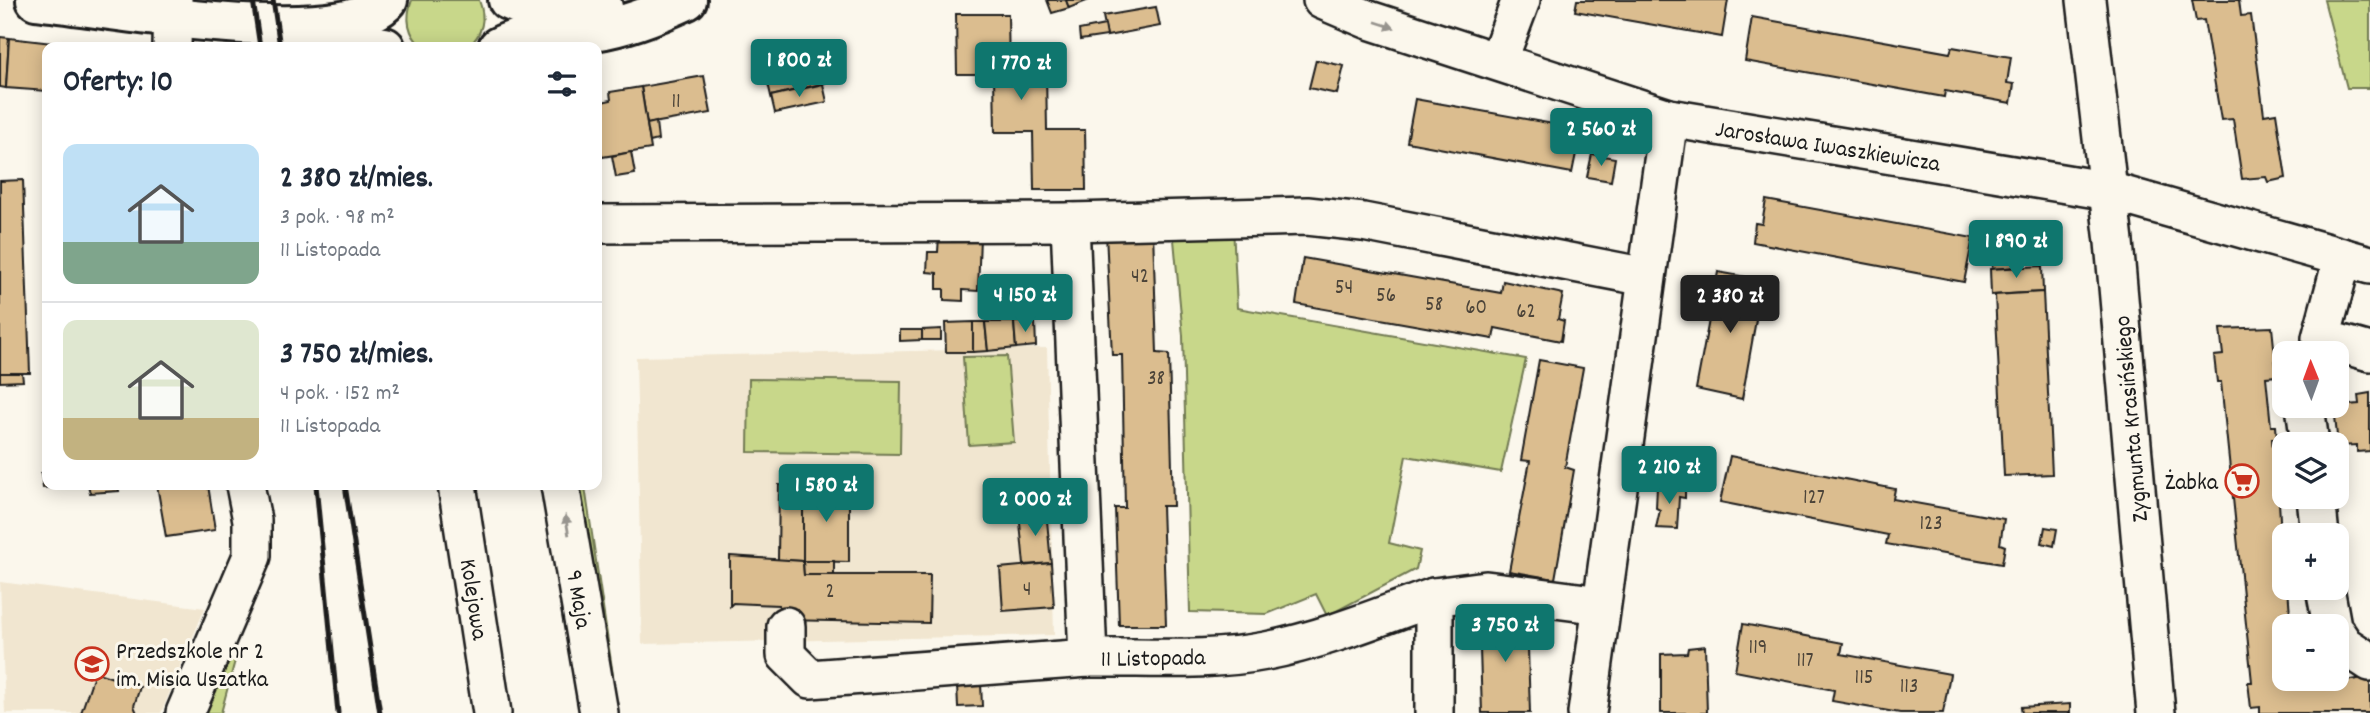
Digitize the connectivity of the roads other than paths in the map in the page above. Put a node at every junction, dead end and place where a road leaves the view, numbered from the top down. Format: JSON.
{"nodes":[{"id":1,"x":36,"y":0,"type":"edge"},
{"id":2,"x":388,"y":0,"type":"edge"},
{"id":3,"x":498,"y":0,"type":"edge"},
{"id":4,"x":508,"y":0,"type":"edge"},
{"id":5,"x":657,"y":0,"type":"edge"},
{"id":6,"x":687,"y":0,"type":"edge"},
{"id":7,"x":1322,"y":0,"type":"edge"},
{"id":8,"x":1521,"y":0,"type":"edge"},
{"id":9,"x":2086,"y":0,"type":"edge"},
{"id":10,"x":173,"y":21,"type":"edge"},
{"id":11,"x":290,"y":28,"type":"junction"},
{"id":12,"x":343,"y":42,"type":"edge"},
{"id":13,"x":392,"y":42,"type":"edge"},
{"id":14,"x":496,"y":42,"type":"edge"},
{"id":15,"x":511,"y":42,"type":"edge"},
{"id":16,"x":1498,"y":61,"type":"junction"},
{"id":17,"x":1669,"y":118,"type":"junction"},
{"id":18,"x":2109,"y":191,"type":"junction"},
{"id":19,"x":1070,"y":222,"type":"junction"},
{"id":20,"x":602,"y":224,"type":"edge"},
{"id":21,"x":2357,"y":261,"type":"edge"},
{"id":22,"x":1646,"y":277,"type":"junction"},
{"id":23,"x":2320,"y":341,"type":"edge"},
{"id":24,"x":2349,"y":350,"type":"edge"},
{"id":25,"x":2370,"y":352,"type":"edge"},
{"id":26,"x":246,"y":490,"type":"edge"},
{"id":27,"x":458,"y":490,"type":"edge"},
{"id":28,"x":561,"y":490,"type":"edge"},
{"id":29,"x":1434,"y":597,"type":"junction"},
{"id":30,"x":1601,"y":605,"type":"junction"},
{"id":31,"x":786,"y":626,"type":"dead end"},
{"id":32,"x":2349,"y":648,"type":"edge"},
{"id":33,"x":1088,"y":658,"type":"junction"},
{"id":34,"x":2370,"y":662,"type":"edge"},
{"id":35,"x":185,"y":713,"type":"edge"},
{"id":36,"x":492,"y":713,"type":"edge"},
{"id":37,"x":599,"y":713,"type":"edge"},
{"id":38,"x":1434,"y":713,"type":"edge"},
{"id":39,"x":1587,"y":713,"type":"edge"},
{"id":40,"x":2156,"y":713,"type":"edge"}],
"edges":[{"from":1,"to":10,"type":"main road"},
{"from":2,"to":11,"type":"main road"},
{"from":2,"to":13,"type":"main road"},
{"from":3,"to":14,"type":"main road"},
{"from":4,"to":5,"type":"main road"},
{"from":6,"to":15,"type":"main road"},
{"from":7,"to":16,"type":"street","name":"Jarosława Iwaszkiewicza","one_way":true},
{"from":8,"to":16,"type":"street"},
{"from":9,"to":18,"type":"street","name":"Zygmunta Krasińskiego"},
{"from":10,"to":11,"type":"main road"},
{"from":11,"to":12,"type":"main road"},
{"from":16,"to":17,"type":"street","name":"Jarosława Iwaszkiewicza"},
{"from":17,"to":18,"type":"street","name":"Jarosława Iwaszkiewicza"},
{"from":17,"to":22,"type":"street"},
{"from":18,"to":21,"type":"street","name":"Jarosława Iwaszkiewicza"},
{"from":18,"to":40,"type":"street","name":"Zygmunta Krasińskiego"},
{"from":19,"to":20,"type":"street"},
{"from":19,"to":22,"type":"street"},
{"from":19,"to":33,"type":"street","name":"11 Listopada"},
{"from":21,"to":23,"type":"street","name":"Jarosława Iwaszkiewicza"},
{"from":22,"to":30,"type":"street"},
{"from":24,"to":25,"type":"street","name":"Jarosława Iwaszkiewicza"},
{"from":26,"to":35,"type":"street"},
{"from":27,"to":36,"type":"street","name":"Kolejowa"},
{"from":37,"to":28,"type":"street","name":"9 Maja","one_way":true},
{"from":29,"to":30,"type":"street","name":"11 Listopada"},
{"from":29,"to":33,"type":"street","name":"11 Listopada"},
{"from":29,"to":38,"type":"street"},
{"from":30,"to":39,"type":"street"},
{"from":31,"to":33,"type":"street"},
{"from":32,"to":34,"type":"street"}]}
